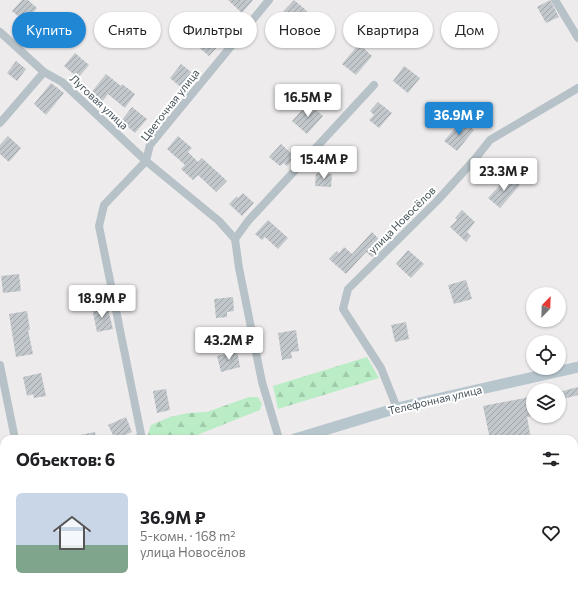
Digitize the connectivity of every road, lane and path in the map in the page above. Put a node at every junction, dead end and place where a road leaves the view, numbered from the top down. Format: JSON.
{"nodes":[{"id":1,"x":269,"y":0,"type":"edge"},
{"id":2,"x":555,"y":0,"type":"edge"},
{"id":3,"x":0,"y":32,"type":"edge"},
{"id":4,"x":578,"y":38,"type":"edge"},
{"id":5,"x":44,"y":72,"type":"junction"},
{"id":6,"x":374,"y":85,"type":"dead end"},
{"id":7,"x":578,"y":88,"type":"edge"},
{"id":8,"x":0,"y":123,"type":"edge"},
{"id":9,"x":146,"y":161,"type":"junction"},
{"id":10,"x":235,"y":240,"type":"junction"},
{"id":11,"x":0,"y":365,"type":"edge"},
{"id":12,"x":578,"y":367,"type":"edge"},
{"id":13,"x":397,"y":408,"type":"junction"},
{"id":14,"x":14,"y":435,"type":"edge"},
{"id":15,"x":141,"y":435,"type":"edge"},
{"id":16,"x":278,"y":435,"type":"edge"},
{"id":17,"x":308,"y":435,"type":"edge"}],
"edges":[{"from":1,"to":9,"type":"street","name":"Цветочная улица"},
{"from":2,"to":4,"type":"street"},
{"from":3,"to":5,"type":"street","name":"Луговая улица"},
{"from":5,"to":8,"type":"street"},
{"from":5,"to":9,"type":"street","name":"Луговая улица"},
{"from":6,"to":10,"type":"street"},
{"from":7,"to":13,"type":"street","name":"улица Новосёлов"},
{"from":9,"to":10,"type":"street","name":"Луговая улица"},
{"from":9,"to":15,"type":"street","name":"Цветочная улица"},
{"from":10,"to":16,"type":"street"},
{"from":11,"to":14,"type":"street"},
{"from":12,"to":13,"type":"street","name":"Телефонная улица"},
{"from":13,"to":17,"type":"street","name":"Телефонная улица"}]}
